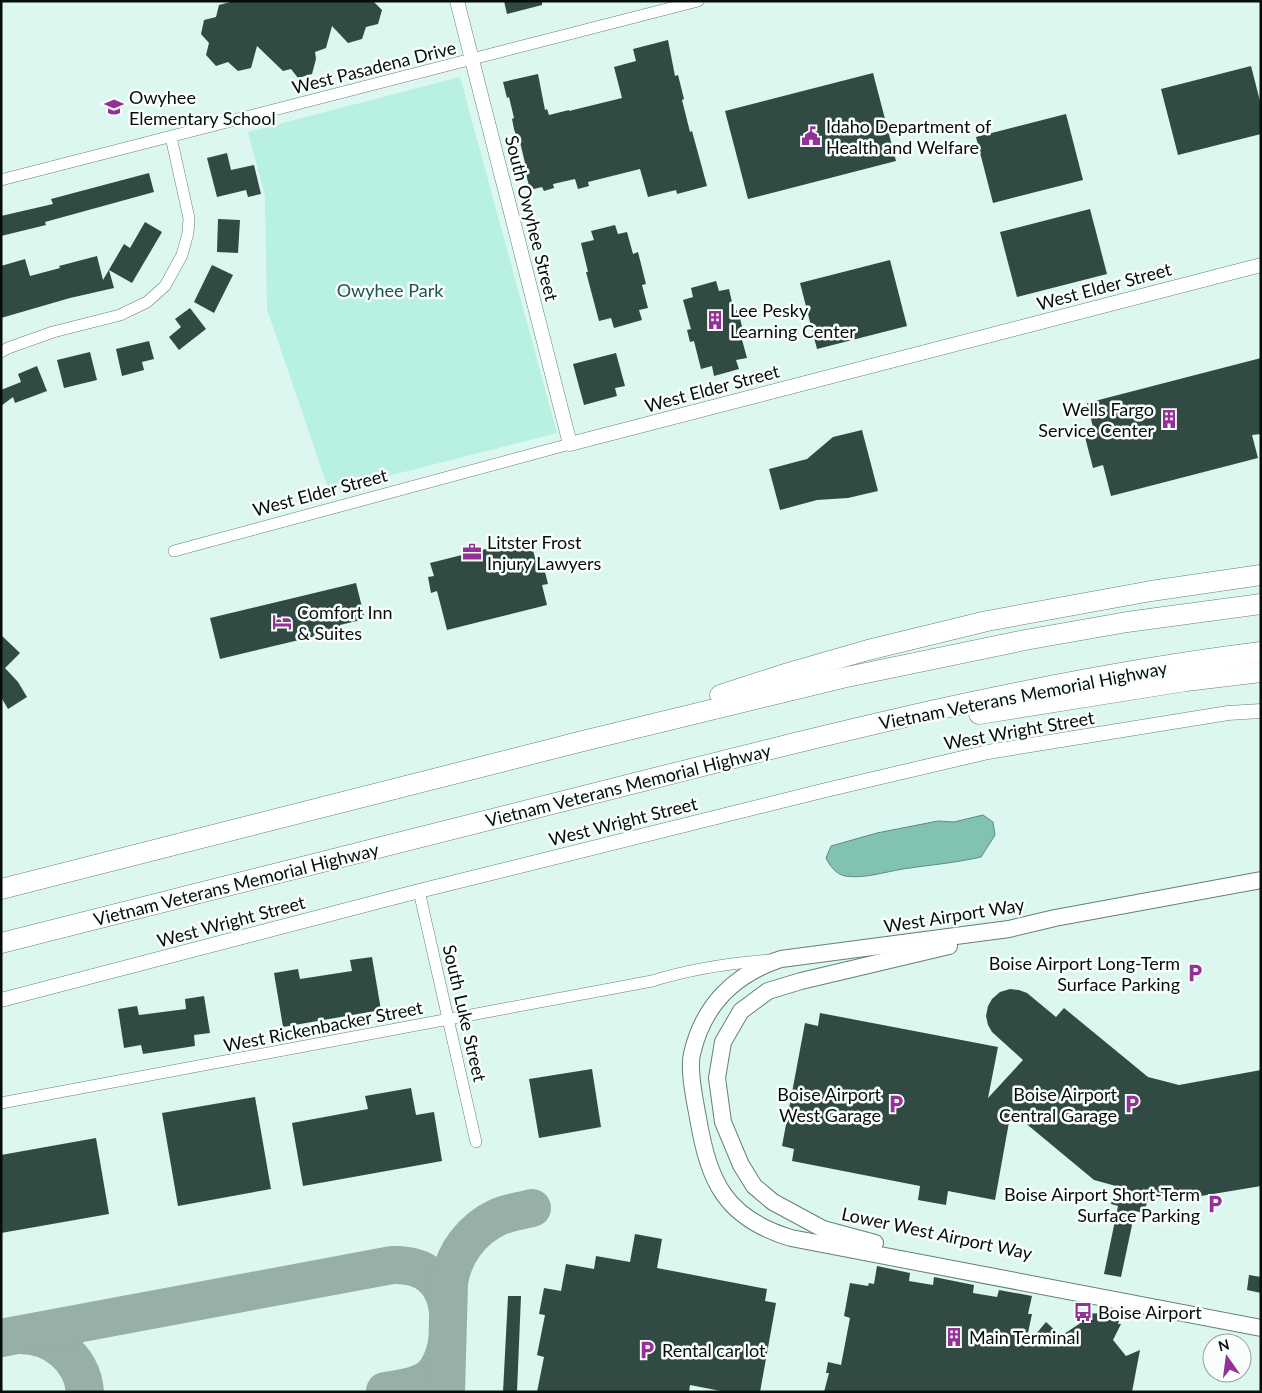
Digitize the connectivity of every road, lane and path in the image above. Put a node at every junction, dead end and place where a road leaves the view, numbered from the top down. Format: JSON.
{"nodes":[{"id":1,"x":457,"y":1,"type":"edge"},
{"id":2,"x":698,"y":1,"type":"edge"},
{"id":3,"x":472,"y":60,"type":"junction"},
{"id":4,"x":171,"y":137,"type":"junction"},
{"id":5,"x":1,"y":180,"type":"edge"},
{"id":6,"x":1261,"y":265,"type":"edge"},
{"id":7,"x":1,"y":352,"type":"edge"},
{"id":8,"x":570,"y":444,"type":"junction"},
{"id":9,"x":174,"y":551,"type":"dead end"},
{"id":10,"x":1261,"y":575,"type":"edge"},
{"id":11,"x":1261,"y":604,"type":"edge"},
{"id":12,"x":1261,"y":652,"type":"edge"},
{"id":13,"x":1261,"y":672,"type":"edge"},
{"id":14,"x":1261,"y":711,"type":"edge"},
{"id":15,"x":587,"y":740,"type":"junction"},
{"id":16,"x":760,"y":751,"type":"junction"},
{"id":17,"x":1261,"y":880,"type":"edge"},
{"id":18,"x":1,"y":888,"type":"edge"},
{"id":19,"x":419,"y":891,"type":"junction"},
{"id":20,"x":1009,"y":929,"type":"junction"},
{"id":21,"x":1,"y":943,"type":"edge"},
{"id":22,"x":781,"y":959,"type":"junction"},
{"id":23,"x":652,"y":981,"type":"joint"},
{"id":24,"x":1,"y":1000,"type":"edge"},
{"id":25,"x":448,"y":1020,"type":"junction"},
{"id":26,"x":1,"y":1103,"type":"edge"},
{"id":27,"x":476,"y":1142,"type":"dead end"},
{"id":28,"x":1261,"y":1320,"type":"edge"},
{"id":29,"x":1261,"y":1328,"type":"edge"}],
"edges":[{"from":1,"to":3,"type":"street","name":"South Owyhee Street"},
{"from":2,"to":3,"type":"street","name":"West Pasadena Drive"},
{"from":3,"to":4,"type":"street","name":"West Pasadena Drive"},
{"from":3,"to":8,"type":"street","name":"South Owyhee Street"},
{"from":4,"to":5,"type":"street","name":"West Pasadena Drive"},
{"from":4,"to":7,"type":"street"},
{"from":6,"to":8,"type":"street","name":"West Elder Street"},
{"from":8,"to":9,"type":"street","name":"West Elder Street"},
{"from":10,"to":15,"type":"highway"},
{"from":11,"to":15,"type":"highway"},
{"from":12,"to":16,"type":"highway","name":"Vietnam Veterans Memorial Highway"},
{"from":13,"to":16,"type":"highway"},
{"from":14,"to":19,"type":"street","name":"West Wright Street"},
{"from":15,"to":18,"type":"highway"},
{"from":16,"to":21,"type":"highway","name":"Vietnam Veterans Memorial Highway"},
{"from":17,"to":20,"type":"main road","name":"West Airport Way"},
{"from":19,"to":24,"type":"street","name":"West Wright Street"},
{"from":19,"to":25,"type":"street","name":"South Luke Street"},
{"from":20,"to":22,"type":"main road","name":"West Airport Way"},
{"from":20,"to":28,"type":"main road","name":"Lower West Airport Way"},
{"from":22,"to":23,"type":"street","name":"West Airport Way"},
{"from":22,"to":29,"type":"main road"},
{"from":23,"to":25,"type":"street","name":"West Rickenbacker Street"},
{"from":25,"to":26,"type":"street","name":"West Rickenbacker Street"},
{"from":25,"to":27,"type":"street","name":"South Luke Street"}]}
